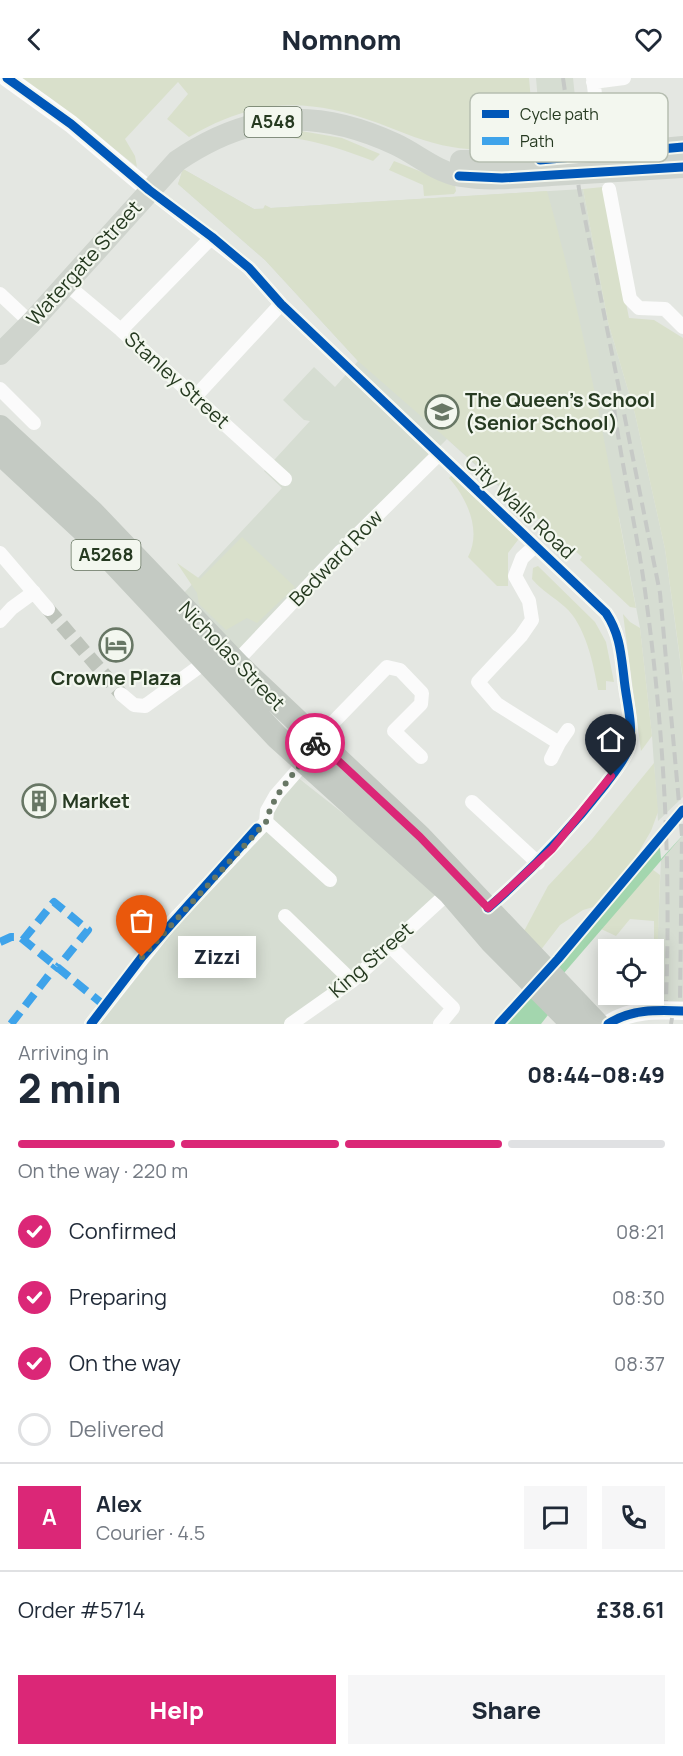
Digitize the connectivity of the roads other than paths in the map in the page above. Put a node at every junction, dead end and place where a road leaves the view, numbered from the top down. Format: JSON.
{"nodes":[{"id":1,"x":7,"y":78,"type":"edge"},
{"id":2,"x":624,"y":78,"type":"edge"},
{"id":3,"x":593,"y":80,"type":"edge"},
{"id":4,"x":683,"y":147,"type":"edge"},
{"id":5,"x":668,"y":152,"type":"edge"},
{"id":6,"x":605,"y":162,"type":"edge"},
{"id":7,"x":635,"y":162,"type":"edge"},
{"id":8,"x":683,"y":167,"type":"edge"},
{"id":9,"x":606,"y":171,"type":"junction"},
{"id":10,"x":149,"y":190,"type":"junction"},
{"id":11,"x":212,"y":237,"type":"junction"},
{"id":12,"x":66,"y":284,"type":"junction"},
{"id":13,"x":0,"y":294,"type":"edge"},
{"id":14,"x":281,"y":304,"type":"junction"},
{"id":15,"x":32,"y":323,"type":"junction"},
{"id":16,"x":683,"y":327,"type":"edge"},
{"id":17,"x":121,"y":330,"type":"junction"},
{"id":18,"x":0,"y":354,"type":"edge"},
{"id":19,"x":0,"y":389,"type":"edge"},
{"id":20,"x":195,"y":397,"type":"junction"},
{"id":21,"x":34,"y":423,"type":"dead end"},
{"id":22,"x":0,"y":427,"type":"edge"},
{"id":23,"x":0,"y":453,"type":"edge"},
{"id":24,"x":439,"y":454,"type":"junction"},
{"id":25,"x":285,"y":479,"type":"dead end"},
{"id":26,"x":535,"y":546,"type":"junction"},
{"id":27,"x":0,"y":553,"type":"edge"},
{"id":28,"x":34,"y":592,"type":"junction"},
{"id":29,"x":48,"y":609,"type":"tunnel mouth"},
{"id":30,"x":0,"y":621,"type":"edge"},
{"id":31,"x":221,"y":658,"type":"junction"},
{"id":32,"x":121,"y":694,"type":"tunnel mouth"},
{"id":33,"x":568,"y":730,"type":"dead end"},
{"id":34,"x":316,"y":740,"type":"junction"},
{"id":35,"x":559,"y":743,"type":"junction"},
{"id":36,"x":422,"y":757,"type":"dead end"},
{"id":37,"x":550,"y":759,"type":"dead end"},
{"id":38,"x":304,"y":763,"type":"junction"},
{"id":39,"x":472,"y":802,"type":"dead end"},
{"id":40,"x":261,"y":825,"type":"junction"},
{"id":41,"x":538,"y":863,"type":"junction"},
{"id":42,"x":330,"y":880,"type":"dead end"},
{"id":43,"x":458,"y":888,"type":"junction"},
{"id":44,"x":488,"y":908,"type":"junction"},
{"id":45,"x":285,"y":916,"type":"dead end"},
{"id":46,"x":390,"y":946,"type":"junction"},
{"id":47,"x":513,"y":949,"type":"junction"},
{"id":48,"x":352,"y":981,"type":"junction"},
{"id":49,"x":683,"y":1011,"type":"edge"},
{"id":50,"x":92,"y":1024,"type":"edge"},
{"id":51,"x":291,"y":1024,"type":"edge"},
{"id":52,"x":440,"y":1024,"type":"edge"},
{"id":53,"x":573,"y":1024,"type":"edge"},
{"id":54,"x":597,"y":1024,"type":"edge"},
{"id":55,"x":608,"y":1024,"type":"edge"}],
"edges":[{"from":1,"to":10,"type":"street"},
{"from":2,"to":3,"type":"street"},
{"from":4,"to":5,"type":"main road","number":"A548"},
{"from":6,"to":9,"type":"street"},
{"from":7,"to":9,"type":"main road","number":"A548"},
{"from":8,"to":9,"type":"main road","number":"A548"},
{"from":9,"to":10,"type":"main road","name":"Watergate Street","number":"A548"},
{"from":9,"to":16,"type":"street"},
{"from":10,"to":11,"type":"street","name":"City Walls Road"},
{"from":10,"to":12,"type":"main road","name":"Watergate Street","number":"A548"},
{"from":11,"to":14,"type":"street","name":"City Walls Road"},
{"from":11,"to":17,"type":"street"},
{"from":12,"to":15,"type":"main road","name":"Watergate Street","number":"A548"},
{"from":12,"to":17,"type":"street","name":"Stanley Street"},
{"from":13,"to":15,"type":"street"},
{"from":14,"to":20,"type":"street"},
{"from":14,"to":24,"type":"street","name":"City Walls Road"},
{"from":15,"to":18,"type":"main road","name":"Watergate Street","number":"A548"},
{"from":17,"to":20,"type":"street","name":"Stanley Street"},
{"from":19,"to":21,"type":"street"},
{"from":20,"to":25,"type":"street","name":"Stanley Street"},
{"from":22,"to":31,"type":"highway","name":"Nicholas Street","number":"A5268"},
{"from":23,"to":31,"type":"highway","name":"Nicholas Street","number":"A5268"},
{"from":24,"to":26,"type":"street","name":"City Walls Road"},
{"from":24,"to":31,"type":"street","name":"Bedward Row"},
{"from":26,"to":35,"type":"street"},
{"from":26,"to":41,"type":"street","name":"City Walls Road"},
{"from":27,"to":28,"type":"street"},
{"from":28,"to":29,"type":"street"},
{"from":28,"to":30,"type":"street"},
{"from":31,"to":32,"type":"street","name":"Bedward Row"},
{"from":31,"to":34,"type":"highway","name":"Nicholas Street","number":"A5268"},
{"from":31,"to":38,"type":"highway","name":"Nicholas Street","number":"A5268"},
{"from":33,"to":35,"type":"street"},
{"from":34,"to":36,"type":"street"},
{"from":34,"to":38,"type":"street"},
{"from":34,"to":43,"type":"highway","name":"Nicholas Street","number":"A5268"},
{"from":35,"to":37,"type":"street"},
{"from":38,"to":40,"type":"street"},
{"from":38,"to":43,"type":"highway","name":"Nicholas Street","number":"A5268"},
{"from":39,"to":41,"type":"street"},
{"from":40,"to":42,"type":"street"},
{"from":40,"to":50,"type":"street"},
{"from":41,"to":44,"type":"street","name":"City Walls Road"},
{"from":43,"to":44,"type":"highway","number":"A5268"},
{"from":43,"to":46,"type":"street","name":"King Street"},
{"from":43,"to":47,"type":"highway","number":"A5268"},
{"from":44,"to":47,"type":"highway","number":"A5268"},
{"from":45,"to":48,"type":"street"},
{"from":46,"to":48,"type":"street","name":"King Street"},
{"from":46,"to":52,"type":"street"},
{"from":47,"to":53,"type":"highway","number":"A5268"},
{"from":47,"to":54,"type":"highway","number":"A5268"},
{"from":48,"to":51,"type":"street","name":"King Street"},
{"from":49,"to":55,"type":"street"}]}
